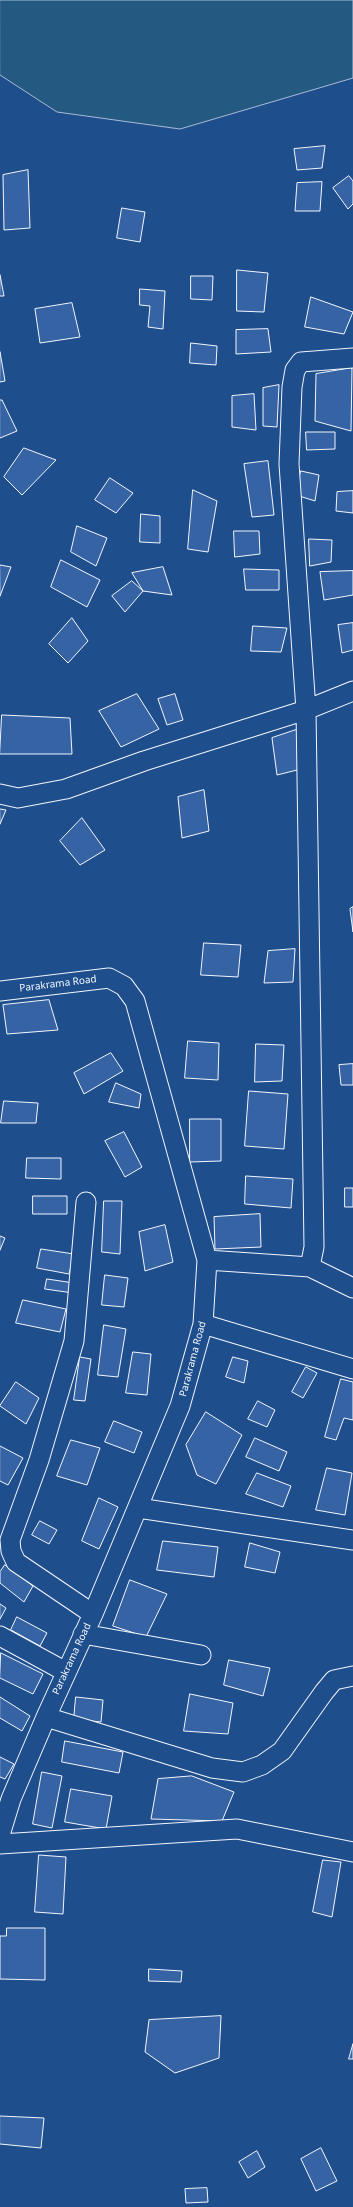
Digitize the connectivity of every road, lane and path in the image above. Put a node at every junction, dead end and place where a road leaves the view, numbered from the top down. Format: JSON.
{"nodes":[{"id":1,"x":353,"y":358,"type":"edge"},
{"id":2,"x":353,"y":691,"type":"edge"},
{"id":3,"x":306,"y":710,"type":"junction"},
{"id":4,"x":0,"y":794,"type":"edge"},
{"id":5,"x":0,"y":991,"type":"edge"},
{"id":6,"x":86,"y":1202,"type":"dead end"},
{"id":7,"x":207,"y":1260,"type":"junction"},
{"id":8,"x":310,"y":1267,"type":"junction"},
{"id":9,"x":353,"y":1288,"type":"edge"},
{"id":10,"x":203,"y":1324,"type":"junction"},
{"id":11,"x":353,"y":1369,"type":"edge"},
{"id":12,"x":138,"y":1508,"type":"junction"},
{"id":13,"x":353,"y":1540,"type":"edge"},
{"id":14,"x":93,"y":1614,"type":"junction"},
{"id":15,"x":83,"y":1634,"type":"junction"},
{"id":16,"x":0,"y":1636,"type":"edge"},
{"id":17,"x":201,"y":1654,"type":"dead end"},
{"id":18,"x":66,"y":1672,"type":"junction"},
{"id":19,"x":353,"y":1676,"type":"edge"},
{"id":20,"x":46,"y":1718,"type":"junction"},
{"id":21,"x":6,"y":1797,"type":"edge"},
{"id":22,"x":0,"y":1836,"type":"edge"},
{"id":23,"x":0,"y":1844,"type":"edge"},
{"id":24,"x":353,"y":1852,"type":"edge"}],
"edges":[{"from":1,"to":3,"type":"street"},
{"from":2,"to":3,"type":"street"},
{"from":3,"to":4,"type":"street"},
{"from":3,"to":8,"type":"street"},
{"from":5,"to":7,"type":"street","name":"Parakrama Road"},
{"from":6,"to":14,"type":"street"},
{"from":7,"to":8,"type":"street"},
{"from":7,"to":10,"type":"street","name":"Parakrama Road"},
{"from":8,"to":9,"type":"street"},
{"from":10,"to":11,"type":"street"},
{"from":10,"to":12,"type":"street","name":"Parakrama Road"},
{"from":12,"to":13,"type":"street"},
{"from":12,"to":14,"type":"street","name":"Parakrama Road"},
{"from":14,"to":15,"type":"street","name":"Parakrama Road"},
{"from":15,"to":17,"type":"street"},
{"from":15,"to":18,"type":"street","name":"Parakrama Road"},
{"from":16,"to":18,"type":"street"},
{"from":18,"to":20,"type":"street","name":"Parakrama Road"},
{"from":19,"to":20,"type":"street"},
{"from":20,"to":21,"type":"street","name":"Parakrama Road"},
{"from":21,"to":22,"type":"street","name":"Parakrama Road"},
{"from":23,"to":24,"type":"street"}]}
